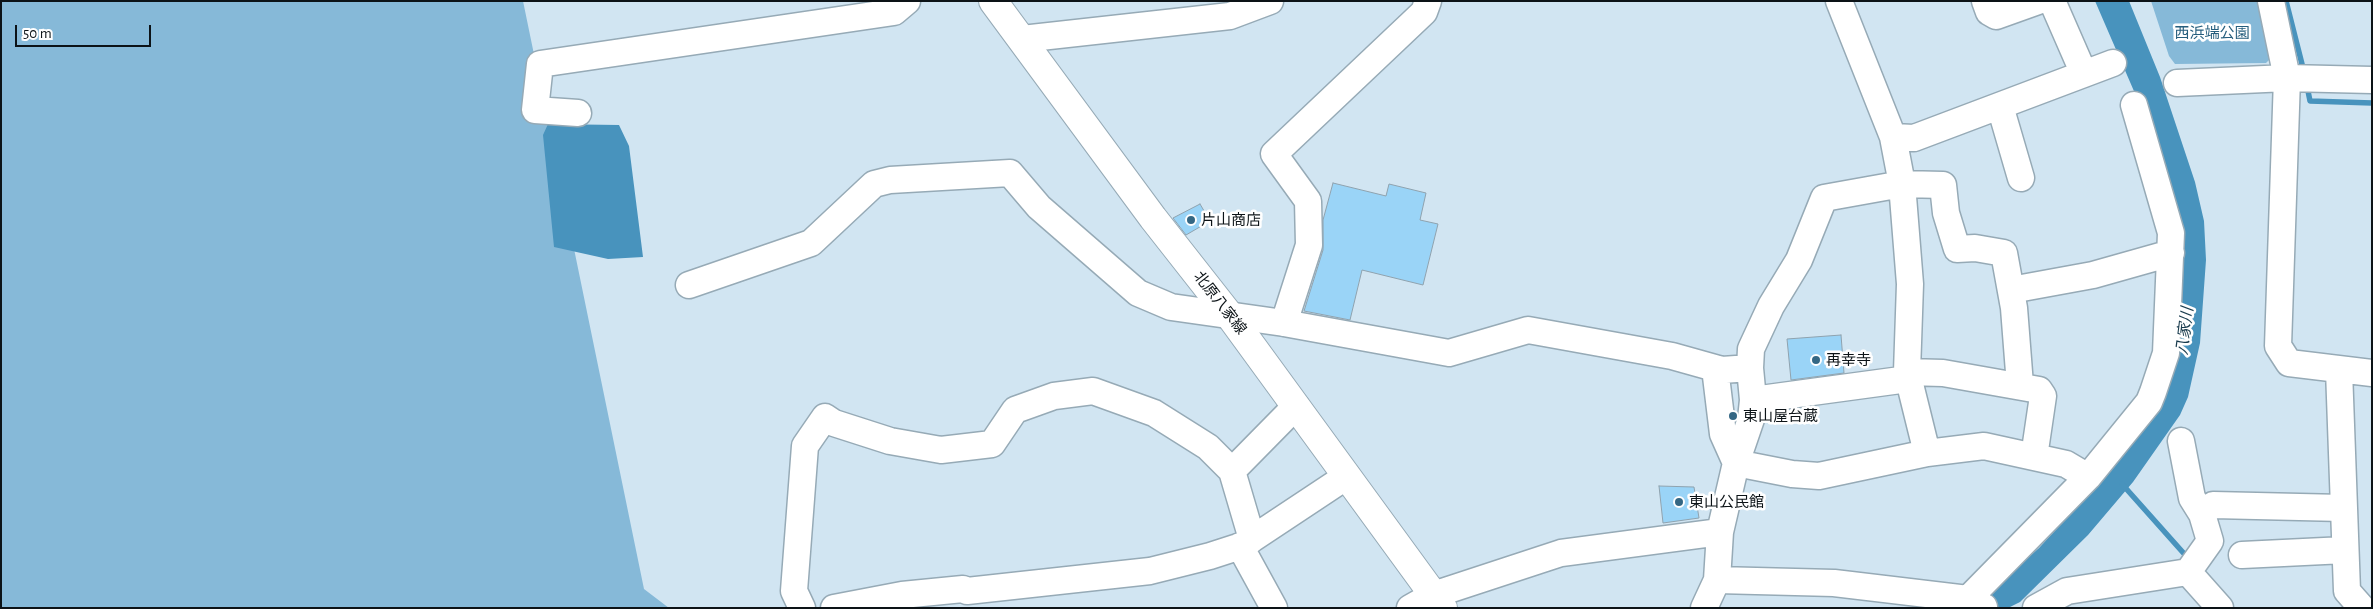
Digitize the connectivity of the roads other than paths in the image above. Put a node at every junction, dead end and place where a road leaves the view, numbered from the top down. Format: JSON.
{"nodes":[{"id":1,"x":907,"y":1,"type":"edge"},
{"id":2,"x":993,"y":1,"type":"edge"},
{"id":3,"x":1270,"y":1,"type":"edge"},
{"id":4,"x":1428,"y":1,"type":"edge"},
{"id":5,"x":1839,"y":1,"type":"edge"},
{"id":6,"x":1985,"y":1,"type":"edge"},
{"id":7,"x":2038,"y":1,"type":"edge"},
{"id":8,"x":2049,"y":1,"type":"edge"},
{"id":9,"x":2271,"y":1,"type":"edge"},
{"id":10,"x":1022,"y":39,"type":"junction"},
{"id":11,"x":2113,"y":63,"type":"dead end"},
{"id":12,"x":2084,"y":74,"type":"junction"},
{"id":13,"x":2287,"y":78,"type":"junction"},
{"id":14,"x":2372,"y":80,"type":"edge"},
{"id":15,"x":2177,"y":83,"type":"dead end"},
{"id":16,"x":2134,"y":105,"type":"dead end"},
{"id":17,"x":2000,"y":106,"type":"junction"},
{"id":18,"x":578,"y":114,"type":"dead end"},
{"id":19,"x":1893,"y":137,"type":"junction"},
{"id":20,"x":2021,"y":178,"type":"dead end"},
{"id":21,"x":1902,"y":184,"type":"junction"},
{"id":22,"x":2171,"y":254,"type":"junction"},
{"id":23,"x":689,"y":284,"type":"dead end"},
{"id":24,"x":2011,"y":290,"type":"junction"},
{"id":25,"x":1230,"y":316,"type":"junction"},
{"id":26,"x":1284,"y":323,"type":"junction"},
{"id":27,"x":1715,"y":368,"type":"junction"},
{"id":28,"x":1750,"y":368,"type":"junction"},
{"id":29,"x":2339,"y":370,"type":"junction"},
{"id":30,"x":2372,"y":373,"type":"edge"},
{"id":31,"x":1908,"y":375,"type":"junction"},
{"id":32,"x":2020,"y":386,"type":"junction"},
{"id":33,"x":1753,"y":400,"type":"junction"},
{"id":34,"x":1296,"y":406,"type":"junction"},
{"id":35,"x":2180,"y":441,"type":"dead end"},
{"id":36,"x":1927,"y":453,"type":"junction"},
{"id":37,"x":2034,"y":457,"type":"junction"},
{"id":38,"x":1736,"y":463,"type":"junction"},
{"id":39,"x":1232,"y":470,"type":"junction"},
{"id":40,"x":1347,"y":476,"type":"junction"},
{"id":41,"x":2088,"y":477,"type":"junction"},
{"id":42,"x":2343,"y":508,"type":"junction"},
{"id":43,"x":2202,"y":514,"type":"junction"},
{"id":44,"x":1720,"y":532,"type":"junction"},
{"id":45,"x":1246,"y":542,"type":"junction"},
{"id":46,"x":2345,"y":550,"type":"junction"},
{"id":47,"x":2242,"y":555,"type":"dead end"},
{"id":48,"x":2188,"y":572,"type":"junction"},
{"id":49,"x":1717,"y":580,"type":"junction"},
{"id":50,"x":919,"y":601,"type":"edge"},
{"id":51,"x":1438,"y":601,"type":"edge"},
{"id":52,"x":1977,"y":604,"type":"edge"},
{"id":53,"x":802,"y":608,"type":"edge"},
{"id":54,"x":834,"y":608,"type":"edge"},
{"id":55,"x":1274,"y":608,"type":"edge"},
{"id":56,"x":1410,"y":608,"type":"edge"},
{"id":57,"x":1704,"y":608,"type":"edge"},
{"id":58,"x":2036,"y":608,"type":"edge"},
{"id":59,"x":2220,"y":608,"type":"edge"},
{"id":60,"x":2362,"y":608,"type":"edge"}],
"edges":[{"from":1,"to":18,"type":"street"},
{"from":2,"to":10,"type":"main road","name":"北原八家線"},
{"from":3,"to":10,"type":"street"},
{"from":4,"to":26,"type":"street"},
{"from":5,"to":19,"type":"street"},
{"from":6,"to":7,"type":"street"},
{"from":8,"to":12,"type":"street"},
{"from":9,"to":13,"type":"street"},
{"from":10,"to":25,"type":"main road","name":"北原八家線"},
{"from":11,"to":12,"type":"street"},
{"from":12,"to":17,"type":"street"},
{"from":13,"to":14,"type":"street"},
{"from":13,"to":15,"type":"street"},
{"from":13,"to":29,"type":"street"},
{"from":16,"to":22,"type":"street"},
{"from":17,"to":19,"type":"street"},
{"from":17,"to":20,"type":"street"},
{"from":19,"to":21,"type":"street"},
{"from":21,"to":24,"type":"street"},
{"from":21,"to":28,"type":"street"},
{"from":21,"to":31,"type":"street"},
{"from":22,"to":24,"type":"street"},
{"from":22,"to":41,"type":"street"},
{"from":23,"to":25,"type":"street"},
{"from":24,"to":32,"type":"street"},
{"from":25,"to":26,"type":"street"},
{"from":25,"to":34,"type":"main road","name":"北原八家線"},
{"from":26,"to":27,"type":"street"},
{"from":27,"to":28,"type":"street"},
{"from":27,"to":38,"type":"street"},
{"from":28,"to":33,"type":"street"},
{"from":29,"to":30,"type":"street"},
{"from":29,"to":42,"type":"street"},
{"from":31,"to":32,"type":"street"},
{"from":31,"to":33,"type":"street"},
{"from":31,"to":36,"type":"street"},
{"from":32,"to":37,"type":"street"},
{"from":33,"to":38,"type":"street"},
{"from":34,"to":39,"type":"street"},
{"from":34,"to":40,"type":"main road","name":"北原八家線"},
{"from":35,"to":43,"type":"street"},
{"from":36,"to":37,"type":"street"},
{"from":36,"to":38,"type":"street"},
{"from":37,"to":41,"type":"street"},
{"from":38,"to":44,"type":"street"},
{"from":39,"to":45,"type":"street"},
{"from":39,"to":53,"type":"street"},
{"from":40,"to":45,"type":"street"},
{"from":40,"to":51,"type":"main road","name":"北原八家線"},
{"from":41,"to":52,"type":"street"},
{"from":42,"to":43,"type":"street"},
{"from":42,"to":46,"type":"street"},
{"from":43,"to":48,"type":"street"},
{"from":44,"to":49,"type":"street"},
{"from":44,"to":51,"type":"street"},
{"from":45,"to":50,"type":"street"},
{"from":45,"to":55,"type":"street"},
{"from":46,"to":47,"type":"street"},
{"from":46,"to":60,"type":"street"},
{"from":48,"to":58,"type":"street"},
{"from":48,"to":59,"type":"street"},
{"from":49,"to":52,"type":"street"},
{"from":49,"to":57,"type":"street"},
{"from":50,"to":54,"type":"street"},
{"from":51,"to":56,"type":"street"}]}
